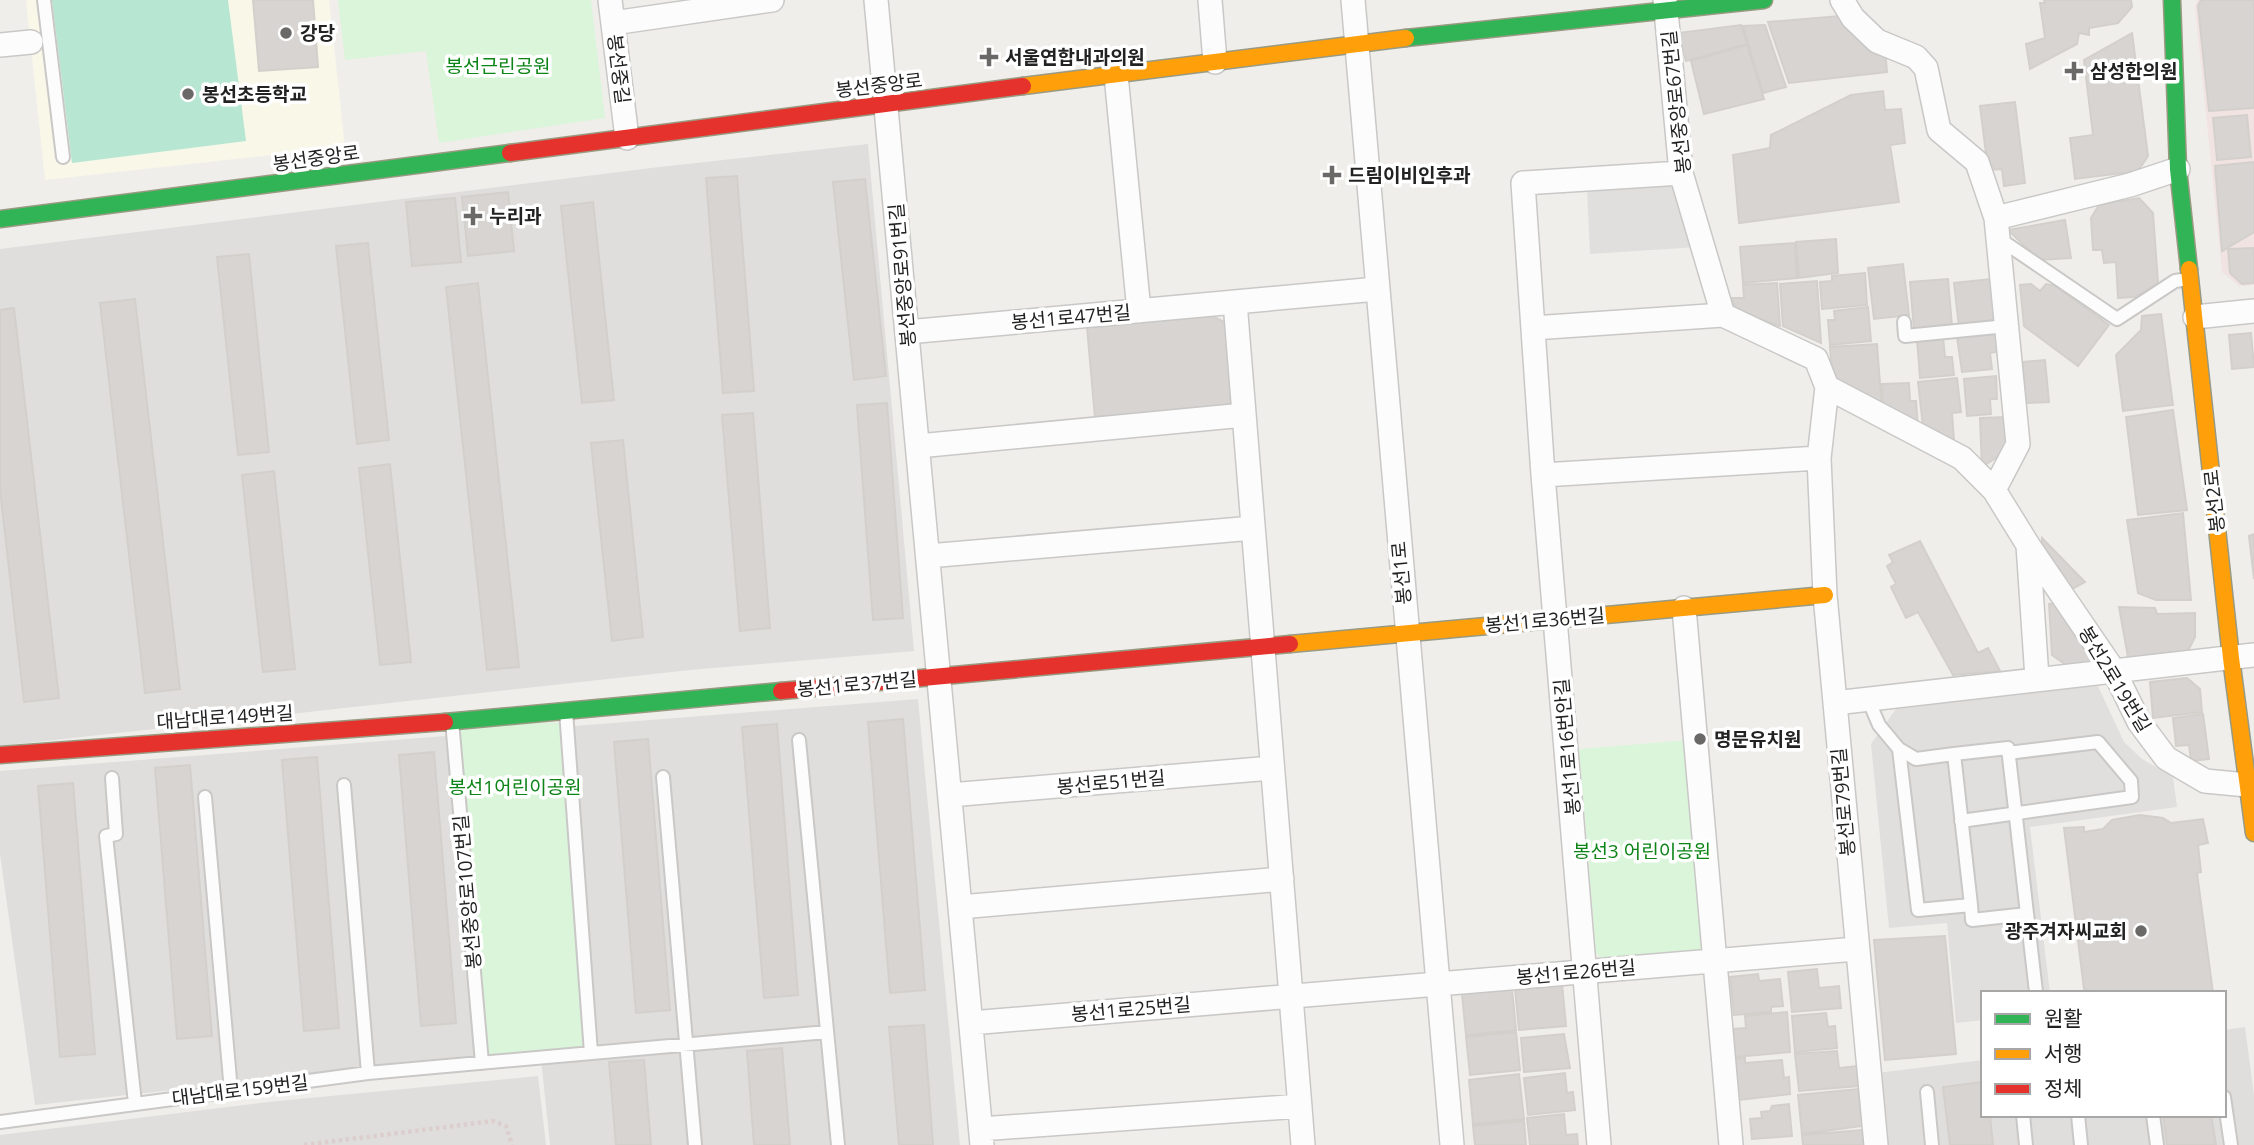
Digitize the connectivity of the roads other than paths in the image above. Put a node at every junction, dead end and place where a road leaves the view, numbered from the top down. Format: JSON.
{"nodes":[{"id":1,"x":44,"y":0,"type":"edge"},
{"id":2,"x":772,"y":0,"type":"edge"},
{"id":3,"x":876,"y":0,"type":"edge"},
{"id":4,"x":1210,"y":0,"type":"edge"},
{"id":5,"x":1353,"y":0,"type":"edge"},
{"id":6,"x":1764,"y":0,"type":"edge"},
{"id":7,"x":1842,"y":0,"type":"edge"},
{"id":8,"x":2172,"y":0,"type":"edge"},
{"id":9,"x":1665,"y":4,"type":"edge"},
{"id":10,"x":612,"y":11,"type":"edge"},
{"id":11,"x":39,"y":41,"type":"junction"},
{"id":12,"x":1356,"y":43,"type":"junction"},
{"id":13,"x":0,"y":46,"type":"edge"},
{"id":14,"x":1215,"y":62,"type":"junction"},
{"id":15,"x":1116,"y":75,"type":"junction"},
{"id":16,"x":886,"y":105,"type":"junction"},
{"id":17,"x":627,"y":138,"type":"junction"},
{"id":18,"x":63,"y":157,"type":"dead end"},
{"id":19,"x":2178,"y":169,"type":"junction"},
{"id":20,"x":1681,"y":173,"type":"junction"},
{"id":21,"x":0,"y":219,"type":"edge"},
{"id":22,"x":1997,"y":228,"type":"junction"},
{"id":23,"x":2190,"y":278,"type":"junction"},
{"id":24,"x":1377,"y":289,"type":"junction"},
{"id":25,"x":1235,"y":302,"type":"junction"},
{"id":26,"x":1139,"y":311,"type":"junction"},
{"id":27,"x":2254,"y":311,"type":"edge"},
{"id":28,"x":1723,"y":315,"type":"junction"},
{"id":29,"x":2194,"y":317,"type":"junction"},
{"id":30,"x":1904,"y":322,"type":"dead end"},
{"id":31,"x":2007,"y":326,"type":"junction"},
{"id":32,"x":1533,"y":328,"type":"junction"},
{"id":33,"x":907,"y":332,"type":"junction"},
{"id":34,"x":1827,"y":387,"type":"junction"},
{"id":35,"x":1244,"y":415,"type":"junction"},
{"id":36,"x":918,"y":446,"type":"junction"},
{"id":37,"x":1819,"y":458,"type":"junction"},
{"id":38,"x":1543,"y":475,"type":"junction"},
{"id":39,"x":1994,"y":490,"type":"junction"},
{"id":40,"x":1253,"y":528,"type":"junction"},
{"id":41,"x":2028,"y":545,"type":"junction"},
{"id":42,"x":928,"y":556,"type":"junction"},
{"id":43,"x":1825,"y":595,"type":"junction"},
{"id":44,"x":1684,"y":608,"type":"junction"},
{"id":45,"x":1556,"y":619,"type":"junction"},
{"id":46,"x":1407,"y":633,"type":"junction"},
{"id":47,"x":1263,"y":647,"type":"junction"},
{"id":48,"x":2243,"y":657,"type":"edge"},
{"id":49,"x":2115,"y":671,"type":"junction"},
{"id":50,"x":939,"y":676,"type":"junction"},
{"id":51,"x":2037,"y":678,"type":"junction"},
{"id":52,"x":1868,"y":699,"type":"junction"},
{"id":53,"x":1835,"y":703,"type":"junction"},
{"id":54,"x":566,"y":711,"type":"junction"},
{"id":55,"x":452,"y":722,"type":"junction"},
{"id":56,"x":799,"y":740,"type":"dead end"},
{"id":57,"x":1899,"y":749,"type":"junction"},
{"id":58,"x":2008,"y":753,"type":"junction"},
{"id":59,"x":1954,"y":754,"type":"junction"},
{"id":60,"x":0,"y":755,"type":"edge"},
{"id":61,"x":1272,"y":768,"type":"junction"},
{"id":62,"x":663,"y":777,"type":"dead end"},
{"id":63,"x":112,"y":778,"type":"dead end"},
{"id":64,"x":344,"y":785,"type":"dead end"},
{"id":65,"x":2247,"y":785,"type":"junction"},
{"id":66,"x":950,"y":795,"type":"junction"},
{"id":67,"x":205,"y":797,"type":"dead end"},
{"id":68,"x":2016,"y":814,"type":"junction"},
{"id":69,"x":1961,"y":821,"type":"junction"},
{"id":70,"x":2254,"y":833,"type":"edge"},
{"id":71,"x":1282,"y":880,"type":"junction"},
{"id":72,"x":1970,"y":905,"type":"junction"},
{"id":73,"x":960,"y":907,"type":"junction"},
{"id":74,"x":2027,"y":914,"type":"junction"},
{"id":75,"x":1856,"y":949,"type":"junction"},
{"id":76,"x":1716,"y":961,"type":"junction"},
{"id":77,"x":1586,"y":972,"type":"junction"},
{"id":78,"x":1437,"y":984,"type":"junction"},
{"id":79,"x":2036,"y":991,"type":"edge"},
{"id":80,"x":1291,"y":996,"type":"junction"},
{"id":81,"x":971,"y":1023,"type":"junction"},
{"id":82,"x":827,"y":1032,"type":"junction"},
{"id":83,"x":686,"y":1044,"type":"junction"},
{"id":84,"x":591,"y":1053,"type":"junction"},
{"id":85,"x":482,"y":1063,"type":"junction"},
{"id":86,"x":369,"y":1073,"type":"junction"},
{"id":87,"x":231,"y":1091,"type":"junction"},
{"id":88,"x":1927,"y":1092,"type":"dead end"},
{"id":89,"x":135,"y":1103,"type":"junction"},
{"id":90,"x":2226,"y":1111,"type":"edge"},
{"id":91,"x":2023,"y":1117,"type":"edge"},
{"id":92,"x":2078,"y":1117,"type":"edge"},
{"id":93,"x":2153,"y":1117,"type":"edge"},
{"id":94,"x":0,"y":1122,"type":"edge"},
{"id":95,"x":1302,"y":1124,"type":"edge"},
{"id":96,"x":981,"y":1137,"type":"edge"},
{"id":97,"x":1731,"y":1144,"type":"edge"},
{"id":98,"x":695,"y":1145,"type":"edge"},
{"id":99,"x":838,"y":1145,"type":"edge"},
{"id":100,"x":1452,"y":1145,"type":"edge"},
{"id":101,"x":1599,"y":1145,"type":"edge"},
{"id":102,"x":1876,"y":1145,"type":"edge"},
{"id":103,"x":1932,"y":1145,"type":"edge"},
{"id":104,"x":2026,"y":1145,"type":"edge"},
{"id":105,"x":2081,"y":1145,"type":"edge"},
{"id":106,"x":2157,"y":1145,"type":"edge"},
{"id":107,"x":2231,"y":1145,"type":"edge"}],
"edges":[{"from":1,"to":11,"type":"lane"},
{"from":2,"to":10,"type":"street"},
{"from":3,"to":16,"type":"street","name":"봉선중앙로91번길"},
{"from":4,"to":14,"type":"street"},
{"from":5,"to":12,"type":"street","name":"봉선1로"},
{"from":6,"to":9,"type":"street","name":"봉선중앙로"},
{"from":7,"to":22,"type":"street"},
{"from":8,"to":19,"type":"street","name":"봉선2로"},
{"from":9,"to":12,"type":"street","name":"봉선중앙로"},
{"from":9,"to":20,"type":"street","name":"봉선중앙로67번길"},
{"from":10,"to":17,"type":"street","name":"봉선중길"},
{"from":11,"to":13,"type":"street"},
{"from":11,"to":18,"type":"lane"},
{"from":12,"to":14,"type":"street","name":"봉선중앙로"},
{"from":12,"to":24,"type":"street","name":"봉선1로"},
{"from":14,"to":15,"type":"street","name":"봉선중앙로"},
{"from":15,"to":16,"type":"street","name":"봉선중앙로"},
{"from":15,"to":26,"type":"street"},
{"from":16,"to":17,"type":"street","name":"봉선중앙로"},
{"from":16,"to":33,"type":"street","name":"봉선중앙로91번길"},
{"from":17,"to":21,"type":"street","name":"봉선중앙로"},
{"from":19,"to":22,"type":"street"},
{"from":19,"to":23,"type":"street","name":"봉선2로"},
{"from":20,"to":28,"type":"street","name":"봉선중앙로67번길"},
{"from":20,"to":32,"type":"street","name":"봉선1로16번안길"},
{"from":22,"to":23,"type":"lane"},
{"from":22,"to":31,"type":"street"},
{"from":23,"to":29,"type":"street","name":"봉선2로"},
{"from":24,"to":25,"type":"street","name":"봉선1로47번길"},
{"from":24,"to":46,"type":"street","name":"봉선1로"},
{"from":25,"to":26,"type":"street","name":"봉선1로47번길"},
{"from":25,"to":35,"type":"street"},
{"from":26,"to":33,"type":"street","name":"봉선1로47번길"},
{"from":27,"to":29,"type":"street"},
{"from":28,"to":32,"type":"street"},
{"from":28,"to":34,"type":"street"},
{"from":29,"to":48,"type":"street","name":"봉선2로"},
{"from":30,"to":31,"type":"lane"},
{"from":31,"to":39,"type":"street"},
{"from":32,"to":38,"type":"street","name":"봉선1로16번안길"},
{"from":33,"to":36,"type":"street","name":"봉선중앙로91번길"},
{"from":34,"to":37,"type":"street","name":"봉선로79번길"},
{"from":34,"to":39,"type":"street","name":"봉선2로19번길"},
{"from":35,"to":36,"type":"street"},
{"from":35,"to":40,"type":"street"},
{"from":36,"to":42,"type":"street","name":"봉선중앙로91번길"},
{"from":37,"to":38,"type":"street"},
{"from":37,"to":43,"type":"street","name":"봉선로79번길"},
{"from":38,"to":45,"type":"street","name":"봉선1로16번안길"},
{"from":39,"to":41,"type":"street","name":"봉선2로19번길"},
{"from":40,"to":42,"type":"street"},
{"from":40,"to":47,"type":"street"},
{"from":41,"to":49,"type":"street","name":"봉선2로19번길"},
{"from":41,"to":51,"type":"street"},
{"from":42,"to":50,"type":"street","name":"봉선중앙로91번길"},
{"from":43,"to":44,"type":"street","name":"봉선1로36번길"},
{"from":43,"to":53,"type":"street","name":"봉선로79번길"},
{"from":44,"to":45,"type":"street","name":"봉선1로36번길"},
{"from":44,"to":76,"type":"street"},
{"from":45,"to":46,"type":"street","name":"봉선1로36번길"},
{"from":45,"to":77,"type":"street","name":"봉선1로16번안길"},
{"from":46,"to":47,"type":"street","name":"봉선1로37번길"},
{"from":46,"to":78,"type":"street","name":"봉선1로"},
{"from":47,"to":50,"type":"street","name":"봉선1로37번길"},
{"from":47,"to":61,"type":"street"},
{"from":48,"to":49,"type":"street"},
{"from":48,"to":65,"type":"street","name":"봉선2로"},
{"from":49,"to":51,"type":"street"},
{"from":49,"to":65,"type":"street","name":"봉선2로19번길"},
{"from":50,"to":54,"type":"street","name":"봉선1로37번길"},
{"from":50,"to":66,"type":"street"},
{"from":51,"to":52,"type":"street"},
{"from":52,"to":53,"type":"street"},
{"from":52,"to":57,"type":"lane"},
{"from":53,"to":75,"type":"street","name":"봉선로79번길"},
{"from":54,"to":55,"type":"street","name":"봉선1로37번길"},
{"from":54,"to":84,"type":"lane"},
{"from":55,"to":60,"type":"street","name":"대남대로149번길"},
{"from":55,"to":85,"type":"lane","name":"봉선중앙로107번길"},
{"from":56,"to":82,"type":"lane"},
{"from":57,"to":59,"type":"lane"},
{"from":57,"to":72,"type":"lane"},
{"from":58,"to":59,"type":"lane"},
{"from":58,"to":68,"type":"lane"},
{"from":58,"to":68,"type":"lane"},
{"from":59,"to":69,"type":"lane"},
{"from":61,"to":66,"type":"street","name":"봉선로51번길"},
{"from":61,"to":71,"type":"street"},
{"from":62,"to":83,"type":"lane"},
{"from":63,"to":89,"type":"lane"},
{"from":64,"to":86,"type":"lane"},
{"from":65,"to":70,"type":"street","name":"봉선2로"},
{"from":66,"to":73,"type":"street"},
{"from":67,"to":87,"type":"lane"},
{"from":68,"to":69,"type":"lane"},
{"from":68,"to":74,"type":"lane"},
{"from":69,"to":72,"type":"lane"},
{"from":71,"to":73,"type":"street"},
{"from":71,"to":80,"type":"street"},
{"from":72,"to":74,"type":"lane"},
{"from":73,"to":81,"type":"street"},
{"from":74,"to":79,"type":"lane"},
{"from":75,"to":76,"type":"street","name":"봉선1로26번길"},
{"from":75,"to":102,"type":"street","name":"봉선로79번길"},
{"from":76,"to":77,"type":"street","name":"봉선1로26번길"},
{"from":76,"to":97,"type":"street"},
{"from":77,"to":78,"type":"street","name":"봉선1로26번길"},
{"from":77,"to":101,"type":"street","name":"봉선1로16번안길"},
{"from":78,"to":80,"type":"street","name":"봉선1로25번길"},
{"from":78,"to":100,"type":"street","name":"봉선1로"},
{"from":80,"to":81,"type":"street","name":"봉선1로25번길"},
{"from":80,"to":95,"type":"street"},
{"from":81,"to":96,"type":"street"},
{"from":82,"to":83,"type":"lane","name":"대남대로159번길"},
{"from":82,"to":99,"type":"lane"},
{"from":83,"to":84,"type":"lane","name":"대남대로159번길"},
{"from":83,"to":98,"type":"lane"},
{"from":84,"to":85,"type":"lane","name":"대남대로159번길"},
{"from":85,"to":86,"type":"lane","name":"대남대로159번길"},
{"from":86,"to":87,"type":"lane","name":"대남대로159번길"},
{"from":87,"to":89,"type":"lane","name":"대남대로159번길"},
{"from":88,"to":103,"type":"lane"},
{"from":89,"to":94,"type":"lane","name":"대남대로159번길"},
{"from":90,"to":107,"type":"lane"},
{"from":91,"to":104,"type":"lane"},
{"from":92,"to":105,"type":"lane"},
{"from":93,"to":106,"type":"lane"},
{"from":95,"to":96,"type":"street"}]}
